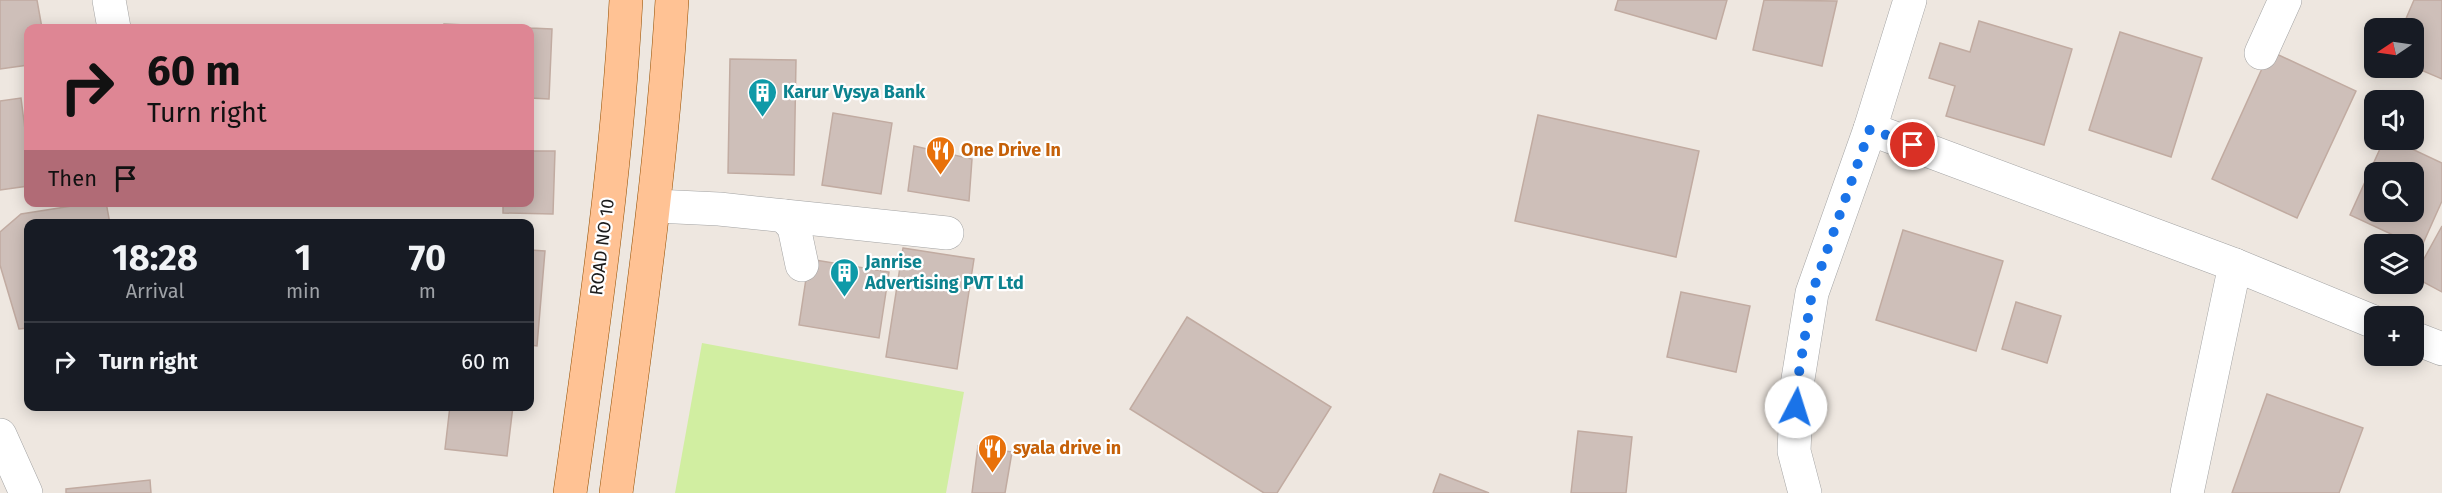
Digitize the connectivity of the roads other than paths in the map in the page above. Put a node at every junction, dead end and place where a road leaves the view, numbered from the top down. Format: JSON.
{"nodes":[{"id":1,"x":109,"y":0,"type":"edge"},
{"id":2,"x":627,"y":0,"type":"edge"},
{"id":3,"x":672,"y":0,"type":"edge"},
{"id":4,"x":1910,"y":0,"type":"edge"},
{"id":5,"x":2285,"y":0,"type":"edge"},
{"id":6,"x":113,"y":24,"type":"edge"},
{"id":7,"x":2261,"y":53,"type":"dead end"},
{"id":8,"x":1870,"y":129,"type":"junction"},
{"id":9,"x":654,"y":206,"type":"junction"},
{"id":10,"x":784,"y":216,"type":"junction"},
{"id":11,"x":947,"y":233,"type":"dead end"},
{"id":12,"x":2235,"y":265,"type":"junction"},
{"id":13,"x":802,"y":266,"type":"dead end"},
{"id":14,"x":2364,"y":318,"type":"edge"},
{"id":15,"x":2424,"y":342,"type":"edge"},
{"id":16,"x":2442,"y":350,"type":"edge"},
{"id":17,"x":0,"y":435,"type":"edge"},
{"id":18,"x":26,"y":493,"type":"edge"},
{"id":19,"x":570,"y":493,"type":"edge"},
{"id":20,"x":616,"y":493,"type":"edge"},
{"id":21,"x":1805,"y":493,"type":"edge"},
{"id":22,"x":2187,"y":493,"type":"edge"}],
"edges":[{"from":1,"to":6,"type":"street"},
{"from":2,"to":19,"type":"main road","name":"ROAD NO 10"},
{"from":3,"to":9,"type":"main road"},
{"from":4,"to":8,"type":"street"},
{"from":5,"to":7,"type":"street"},
{"from":8,"to":12,"type":"street"},
{"from":8,"to":21,"type":"street"},
{"from":9,"to":10,"type":"street"},
{"from":9,"to":20,"type":"main road"},
{"from":10,"to":11,"type":"street"},
{"from":10,"to":13,"type":"street"},
{"from":12,"to":14,"type":"street"},
{"from":12,"to":22,"type":"street"},
{"from":15,"to":16,"type":"street"},
{"from":17,"to":18,"type":"street"}]}
